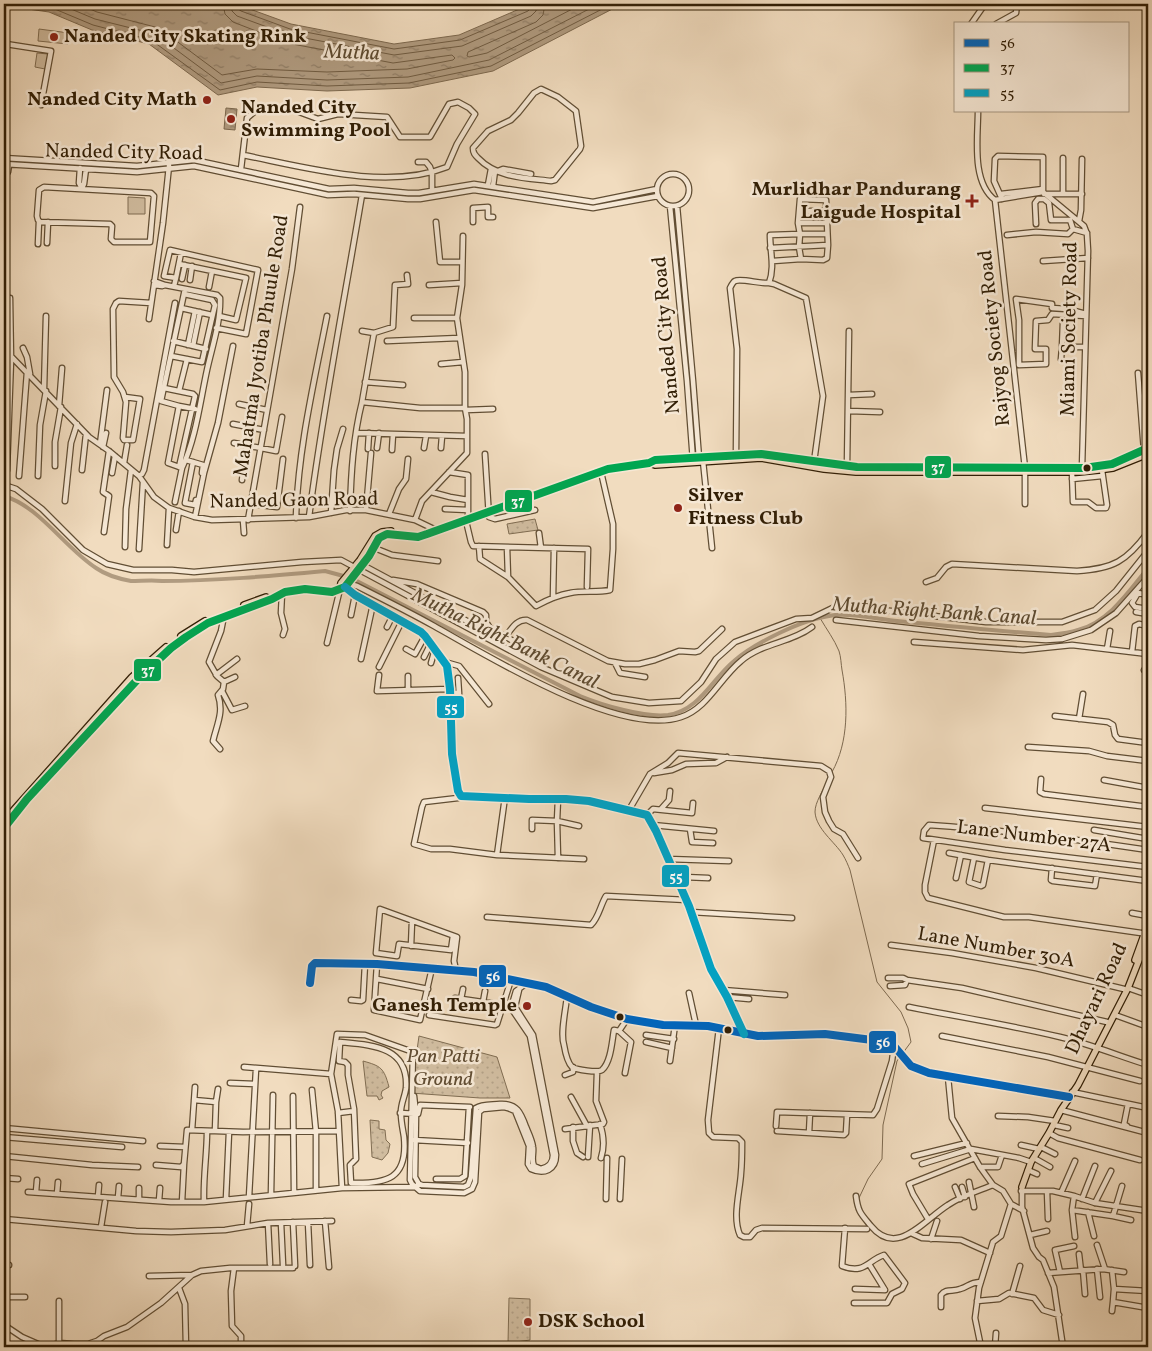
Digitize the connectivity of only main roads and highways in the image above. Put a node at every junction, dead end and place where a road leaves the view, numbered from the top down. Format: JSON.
{"nodes":[{"id":1,"x":1147,"y":451,"type":"edge"},
{"id":2,"x":761,"y":456,"type":"junction"},
{"id":3,"x":786,"y":459,"type":"junction"},
{"id":4,"x":697,"y":460,"type":"junction"},
{"id":5,"x":875,"y":470,"type":"junction"},
{"id":6,"x":1025,"y":470,"type":"junction"},
{"id":7,"x":280,"y":594,"type":"junction"},
{"id":8,"x":4,"y":821,"type":"edge"},
{"id":9,"x":4,"y":828,"type":"edge"},
{"id":10,"x":1148,"y":924,"type":"edge"},
{"id":11,"x":1147,"y":935,"type":"edge"},
{"id":12,"x":1126,"y":989,"type":"junction"},
{"id":13,"x":1096,"y":1047,"type":"junction"},
{"id":14,"x":1022,"y":1189,"type":"road end"}],
"edges":[{"from":1,"to":6,"type":"main road"},
{"from":1,"to":6,"type":"main road"},
{"from":2,"to":3,"type":"main road"},
{"from":2,"to":4,"type":"main road"},
{"from":2,"to":4,"type":"main road"},
{"from":3,"to":5,"type":"main road"},
{"from":3,"to":5,"type":"main road"},
{"from":4,"to":7,"type":"main road"},
{"from":5,"to":6,"type":"main road"},
{"from":7,"to":8,"type":"main road"},
{"from":7,"to":9,"type":"main road"},
{"from":10,"to":11,"type":"main road","name":"Dhayari Road"},
{"from":11,"to":12,"type":"main road","name":"Dhayari Road"},
{"from":12,"to":13,"type":"main road","name":"Dhayari Road"},
{"from":12,"to":13,"type":"main road","name":"Dhayari Road"},
{"from":13,"to":14,"type":"main road","name":"Dhayari Road"}]}
